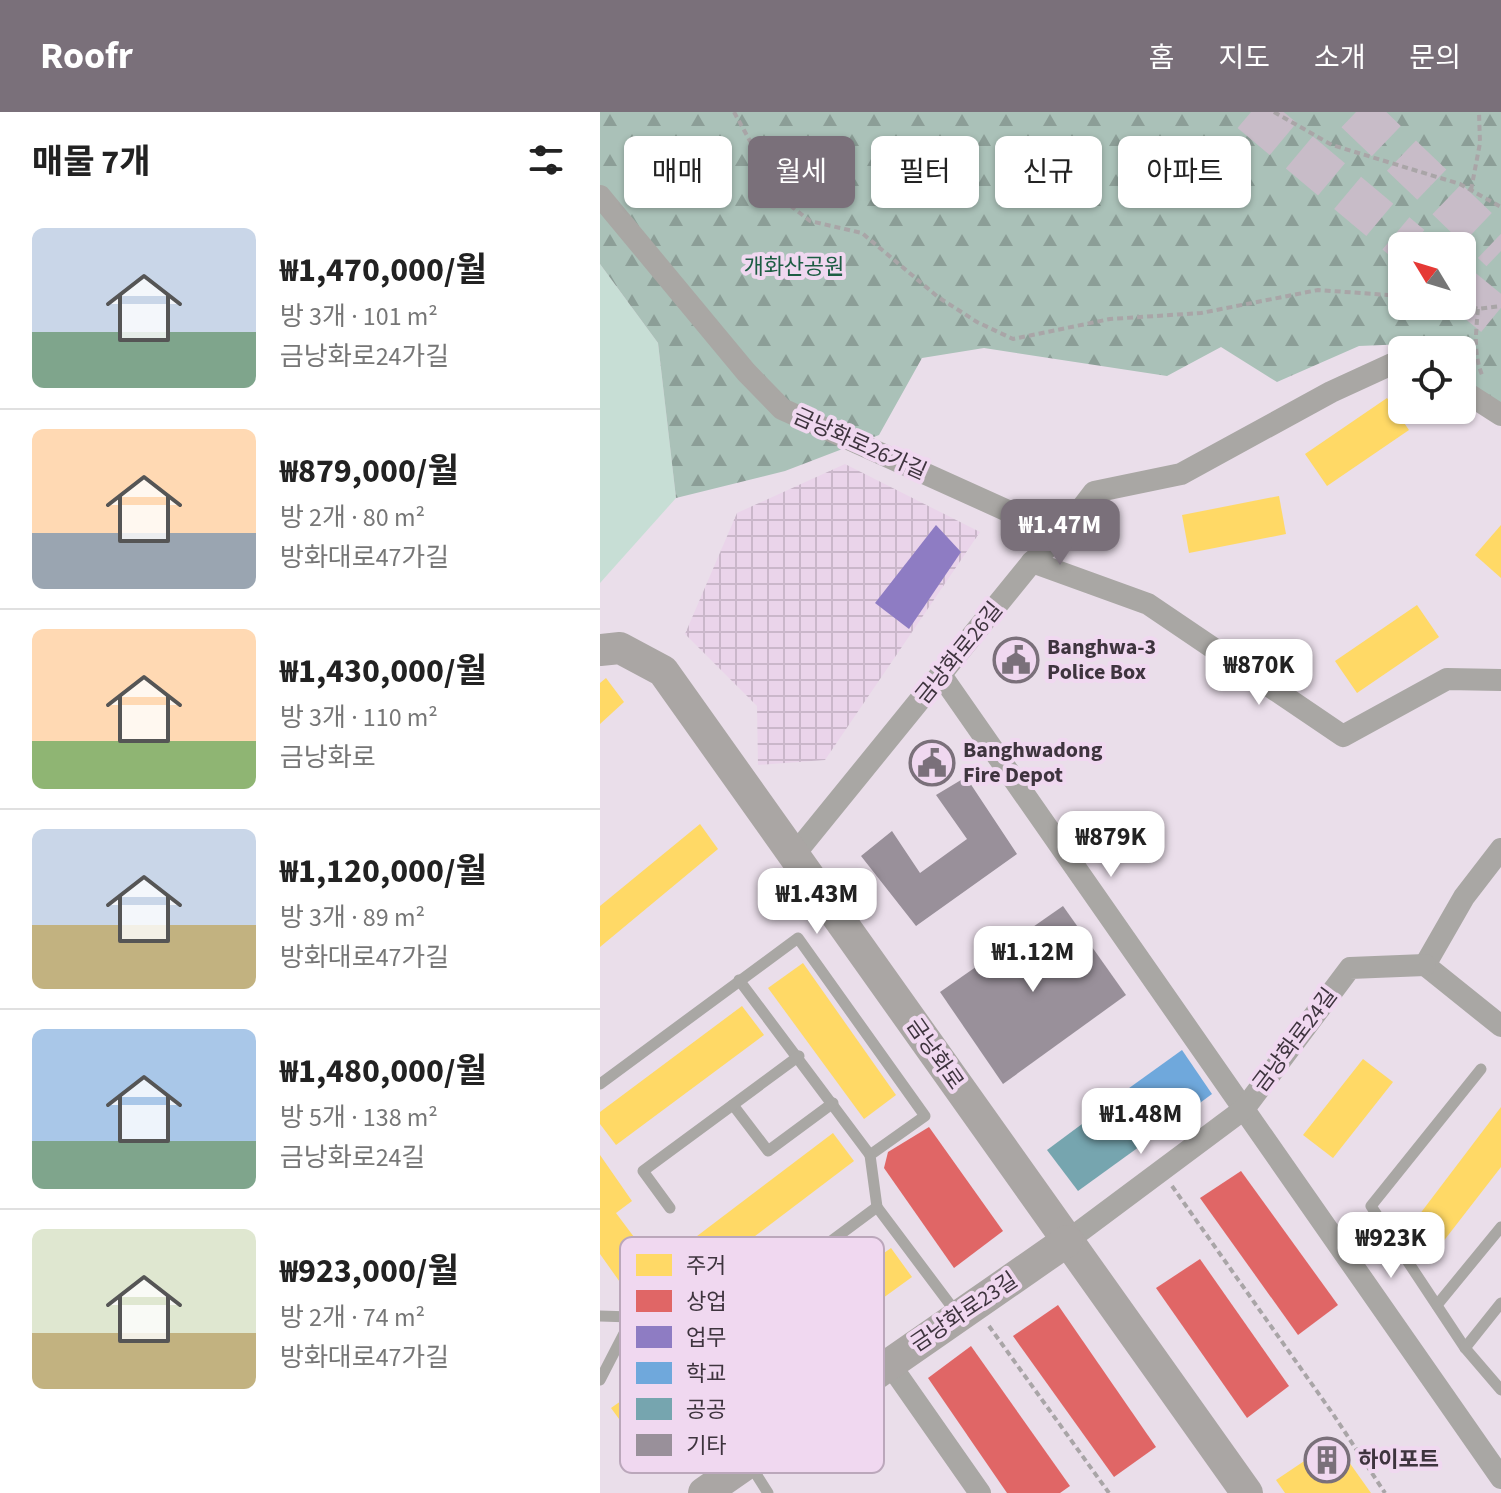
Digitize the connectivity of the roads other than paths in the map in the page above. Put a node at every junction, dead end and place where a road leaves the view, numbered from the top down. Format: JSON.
{"nodes":[{"id":1,"x":600,"y":196,"type":"edge"},
{"id":2,"x":1388,"y":366,"type":"edge"},
{"id":3,"x":1476,"y":399,"type":"edge"},
{"id":4,"x":1498,"y":413,"type":"edge"},
{"id":5,"x":1061,"y":535,"type":"junction"},
{"id":6,"x":1032,"y":562,"type":"junction"},
{"id":7,"x":600,"y":650,"type":"edge"},
{"id":8,"x":941,"y":675,"type":"junction"},
{"id":9,"x":1501,"y":679,"type":"edge"},
{"id":10,"x":1501,"y":849,"type":"edge"},
{"id":11,"x":794,"y":855,"type":"junction"},
{"id":12,"x":1425,"y":965,"type":"junction"},
{"id":13,"x":739,"y":980,"type":"junction"},
{"id":14,"x":1501,"y":1026,"type":"edge"},
{"id":15,"x":799,"y":1056,"type":"junction"},
{"id":16,"x":1481,"y":1069,"type":"dead end"},
{"id":17,"x":600,"y":1084,"type":"edge"},
{"id":18,"x":833,"y":1103,"type":"junction"},
{"id":19,"x":733,"y":1105,"type":"junction"},
{"id":20,"x":1244,"y":1109,"type":"junction"},
{"id":21,"x":870,"y":1155,"type":"junction"},
{"id":22,"x":877,"y":1207,"type":"junction"},
{"id":23,"x":670,"y":1208,"type":"dead end"},
{"id":24,"x":1501,"y":1227,"type":"edge"},
{"id":25,"x":837,"y":1237,"type":"edge"},
{"id":26,"x":1067,"y":1241,"type":"junction"},
{"id":27,"x":1501,"y":1303,"type":"edge"},
{"id":28,"x":1437,"y":1305,"type":"junction"},
{"id":29,"x":966,"y":1311,"type":"junction"},
{"id":30,"x":620,"y":1341,"type":"edge"},
{"id":31,"x":1465,"y":1348,"type":"junction"},
{"id":32,"x":889,"y":1363,"type":"junction"},
{"id":33,"x":884,"y":1367,"type":"edge"},
{"id":34,"x":600,"y":1380,"type":"edge"},
{"id":35,"x":1501,"y":1390,"type":"edge"},
{"id":36,"x":732,"y":1473,"type":"edge"},
{"id":37,"x":755,"y":1473,"type":"edge"},
{"id":38,"x":1501,"y":1478,"type":"edge"},
{"id":39,"x":704,"y":1493,"type":"edge"},
{"id":40,"x":768,"y":1493,"type":"edge"},
{"id":41,"x":980,"y":1493,"type":"edge"},
{"id":42,"x":1247,"y":1493,"type":"edge"}],
"edges":[{"from":1,"to":5,"type":"street","name":"금낭화로26가길"},
{"from":2,"to":5,"type":"street","name":"금낭화로26길"},
{"from":3,"to":4,"type":"street"},
{"from":5,"to":6,"type":"street","name":"금낭화로26길"},
{"from":6,"to":8,"type":"street","name":"금낭화로26길"},
{"from":6,"to":9,"type":"street"},
{"from":7,"to":11,"type":"street","name":"금낭화로"},
{"from":8,"to":11,"type":"street","name":"금낭화로26길"},
{"from":8,"to":20,"type":"street"},
{"from":10,"to":12,"type":"street"},
{"from":11,"to":26,"type":"street","name":"금낭화로"},
{"from":12,"to":14,"type":"street"},
{"from":12,"to":20,"type":"street","name":"금낭화로24길"},
{"from":13,"to":15,"type":"lane"},
{"from":13,"to":17,"type":"lane"},
{"from":13,"to":21,"type":"lane"},
{"from":15,"to":18,"type":"lane"},
{"from":15,"to":19,"type":"lane"},
{"from":16,"to":28,"type":"lane"},
{"from":18,"to":19,"type":"lane"},
{"from":18,"to":21,"type":"lane"},
{"from":19,"to":23,"type":"lane"},
{"from":20,"to":26,"type":"street","name":"금낭화로24길"},
{"from":20,"to":38,"type":"street"},
{"from":21,"to":22,"type":"lane"},
{"from":22,"to":25,"type":"lane"},
{"from":22,"to":29,"type":"lane"},
{"from":24,"to":28,"type":"lane"},
{"from":26,"to":29,"type":"street","name":"금낭화로23길"},
{"from":26,"to":42,"type":"street","name":"금낭화로"},
{"from":27,"to":31,"type":"lane"},
{"from":28,"to":31,"type":"lane"},
{"from":29,"to":32,"type":"street","name":"금낭화로23길"},
{"from":30,"to":34,"type":"lane"},
{"from":31,"to":35,"type":"lane"},
{"from":32,"to":33,"type":"street","name":"금낭화로23길"},
{"from":32,"to":41,"type":"street"},
{"from":36,"to":39,"type":"street","name":"금낭화로23길"},
{"from":37,"to":40,"type":"lane"}]}
